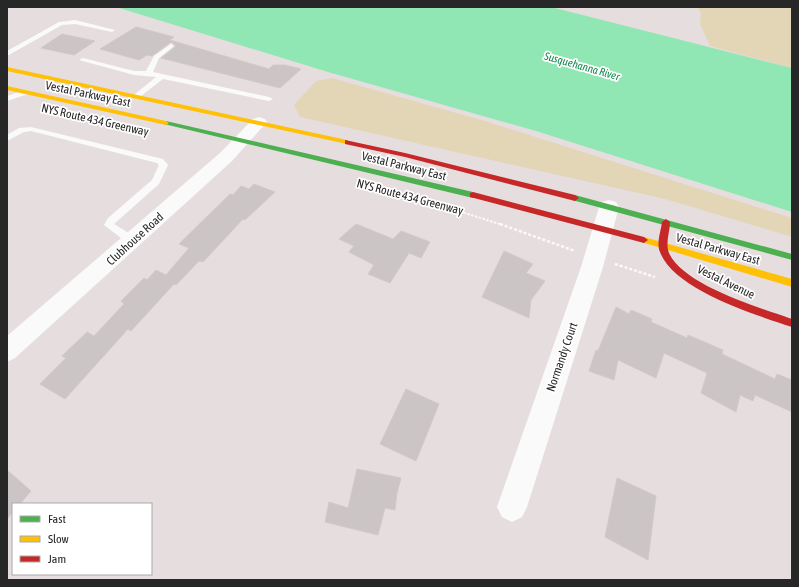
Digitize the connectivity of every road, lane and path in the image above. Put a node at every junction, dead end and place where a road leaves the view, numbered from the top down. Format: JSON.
{"nodes":[{"id":1,"x":112,"y":30,"type":"dead end"},
{"id":2,"x":171,"y":46,"type":"dead end"},
{"id":3,"x":7,"y":54,"type":"edge"},
{"id":4,"x":83,"y":60,"type":"dead end"},
{"id":5,"x":7,"y":69,"type":"edge"},
{"id":6,"x":149,"y":73,"type":"junction"},
{"id":7,"x":161,"y":76,"type":"junction"},
{"id":8,"x":7,"y":88,"type":"edge"},
{"id":9,"x":25,"y":92,"type":"junction"},
{"id":10,"x":137,"y":97,"type":"junction"},
{"id":11,"x":268,"y":99,"type":"dead end"},
{"id":12,"x":7,"y":100,"type":"edge"},
{"id":13,"x":258,"y":122,"type":"junction"},
{"id":14,"x":7,"y":138,"type":"edge"},
{"id":15,"x":244,"y":140,"type":"junction"},
{"id":16,"x":451,"y":208,"type":"dead end"},
{"id":17,"x":606,"y":218,"type":"junction"},
{"id":18,"x":666,"y":222,"type":"junction"},
{"id":19,"x":133,"y":240,"type":"junction"},
{"id":20,"x":664,"y":246,"type":"junction"},
{"id":21,"x":595,"y":257,"type":"junction"},
{"id":22,"x":792,"y":257,"type":"edge"},
{"id":23,"x":660,"y":278,"type":"dead end"},
{"id":24,"x":792,"y":283,"type":"edge"},
{"id":25,"x":792,"y":323,"type":"edge"},
{"id":26,"x":7,"y":351,"type":"edge"},
{"id":27,"x":512,"y":507,"type":"dead end"}],
"edges":[{"from":1,"to":3,"type":"lane"},
{"from":2,"to":6,"type":"lane"},
{"from":4,"to":6,"type":"lane"},
{"from":5,"to":10,"type":"main road","name":"Vestal Parkway East"},
{"from":6,"to":7,"type":"lane"},
{"from":7,"to":10,"type":"lane"},
{"from":7,"to":11,"type":"lane"},
{"from":8,"to":9,"type":"main road","name":"Vestal Parkway East"},
{"from":9,"to":12,"type":"lane"},
{"from":9,"to":15,"type":"main road","name":"Vestal Parkway East"},
{"from":10,"to":13,"type":"main road","name":"Vestal Parkway East"},
{"from":13,"to":15,"type":"street","name":"Clubhouse Road"},
{"from":13,"to":17,"type":"main road","name":"Vestal Parkway East"},
{"from":14,"to":19,"type":"lane"},
{"from":15,"to":17,"type":"main road","name":"Vestal Parkway East"},
{"from":15,"to":19,"type":"street","name":"Clubhouse Road"},
{"from":16,"to":21,"type":"path","name":"NYS Route 434 Greenway"},
{"from":17,"to":18,"type":"main road","name":"Vestal Parkway East"},
{"from":17,"to":20,"type":"main road","name":"Vestal Parkway East"},
{"from":17,"to":21,"type":"street","name":"Normandy Court"},
{"from":18,"to":20,"type":"main road","name":"Vestal Avenue"},
{"from":18,"to":22,"type":"main road","name":"Vestal Parkway East"},
{"from":19,"to":26,"type":"street","name":"Clubhouse Road"},
{"from":20,"to":24,"type":"main road","name":"Vestal Parkway East"},
{"from":20,"to":25,"type":"main road","name":"Vestal Avenue"},
{"from":21,"to":23,"type":"path","name":"NYS Route 434 Greenway"},
{"from":21,"to":27,"type":"street","name":"Normandy Court"}]}
